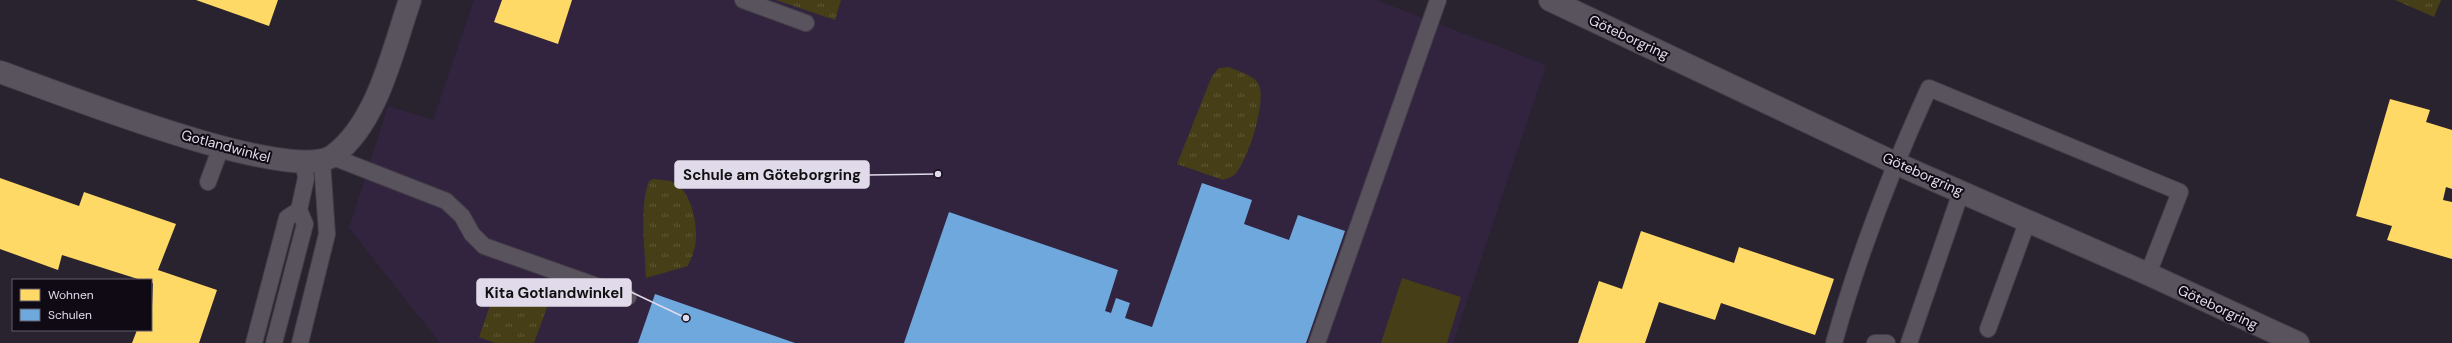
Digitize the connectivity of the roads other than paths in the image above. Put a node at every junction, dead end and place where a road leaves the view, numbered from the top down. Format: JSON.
{"nodes":[{"id":1,"x":410,"y":0,"type":"edge"},
{"id":2,"x":743,"y":0,"type":"edge"},
{"id":3,"x":1438,"y":0,"type":"edge"},
{"id":4,"x":1550,"y":0,"type":"edge"},
{"id":5,"x":806,"y":23,"type":"dead end"},
{"id":6,"x":0,"y":72,"type":"edge"},
{"id":7,"x":221,"y":147,"type":"junction"},
{"id":8,"x":320,"y":160,"type":"junction"},
{"id":9,"x":1894,"y":162,"type":"junction"},
{"id":10,"x":208,"y":182,"type":"dead end"},
{"id":11,"x":1961,"y":192,"type":"junction"},
{"id":12,"x":300,"y":210,"type":"junction"},
{"id":13,"x":2028,"y":220,"type":"junction"},
{"id":14,"x":2148,"y":274,"type":"junction"},
{"id":15,"x":628,"y":297,"type":"dead end"},
{"id":16,"x":1988,"y":329,"type":"dead end"},
{"id":17,"x":254,"y":343,"type":"edge"},
{"id":18,"x":274,"y":343,"type":"edge"},
{"id":19,"x":300,"y":343,"type":"edge"},
{"id":20,"x":1316,"y":343,"type":"edge"},
{"id":21,"x":1834,"y":343,"type":"edge"},
{"id":22,"x":1875,"y":343,"type":"edge"},
{"id":23,"x":1887,"y":343,"type":"edge"},
{"id":24,"x":1909,"y":343,"type":"edge"},
{"id":25,"x":2298,"y":343,"type":"edge"}],
"edges":[{"from":1,"to":8,"type":"street"},
{"from":2,"to":5,"type":"lane"},
{"from":3,"to":20,"type":"lane"},
{"from":4,"to":9,"type":"street","name":"Göteborgring"},
{"from":6,"to":7,"type":"street","name":"Gotlandwinkel"},
{"from":7,"to":8,"type":"street","name":"Gotlandwinkel"},
{"from":7,"to":10,"type":"lane"},
{"from":8,"to":12,"type":"lane"},
{"from":8,"to":15,"type":"lane"},
{"from":8,"to":19,"type":"lane"},
{"from":9,"to":11,"type":"street","name":"Göteborgring"},
{"from":9,"to":14,"type":"lane"},
{"from":9,"to":21,"type":"lane"},
{"from":11,"to":13,"type":"street","name":"Göteborgring"},
{"from":11,"to":24,"type":"lane"},
{"from":12,"to":17,"type":"lane"},
{"from":12,"to":18,"type":"lane"},
{"from":13,"to":14,"type":"street","name":"Göteborgring"},
{"from":13,"to":16,"type":"lane"},
{"from":14,"to":25,"type":"street","name":"Göteborgring"},
{"from":22,"to":23,"type":"lane"}]}
